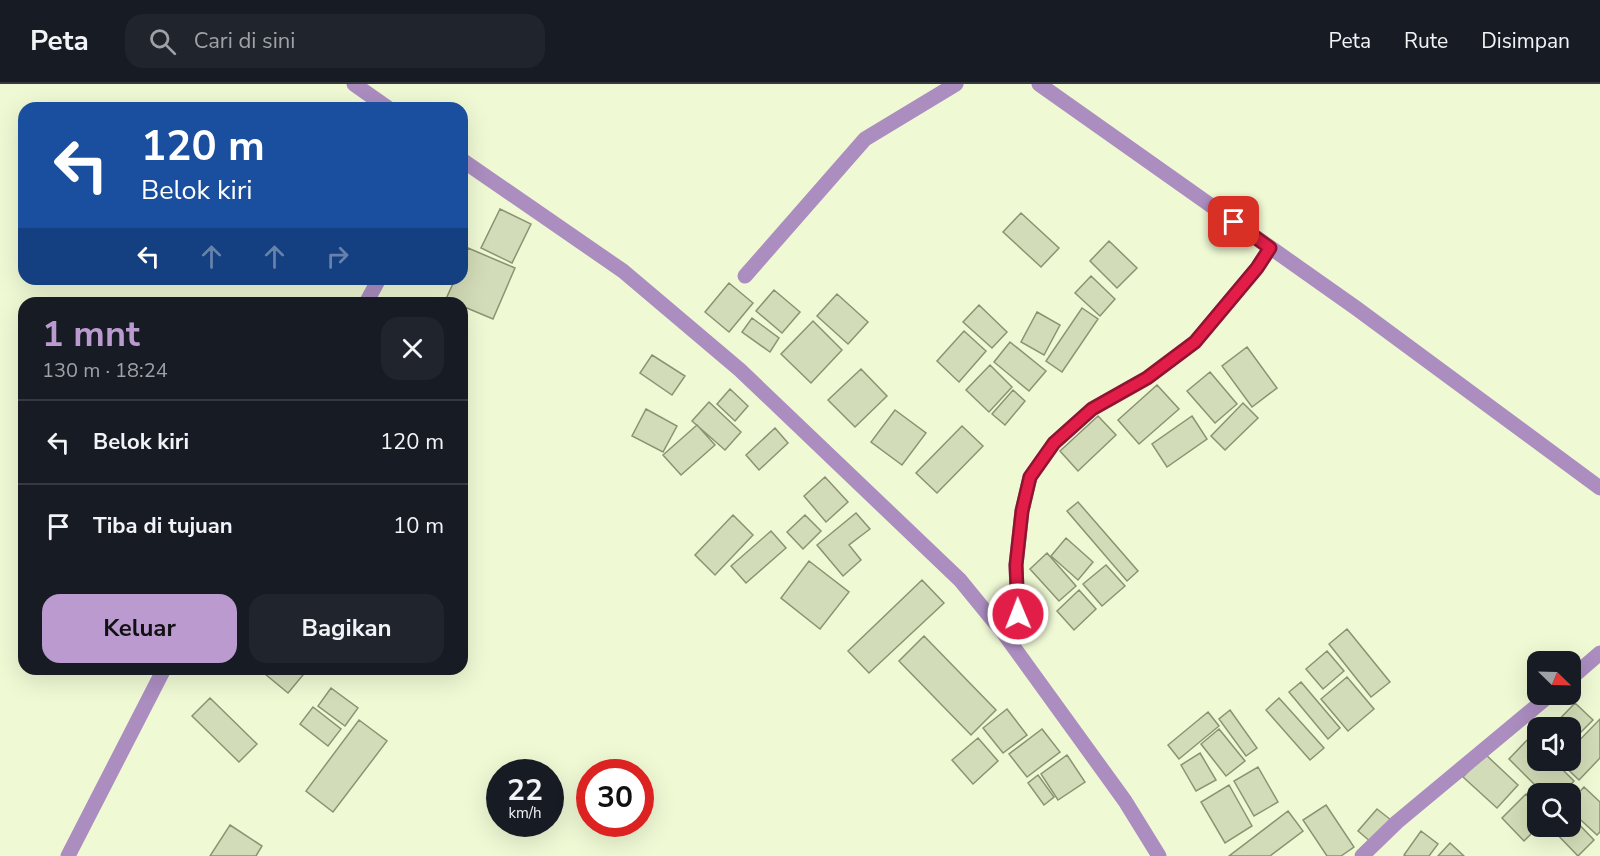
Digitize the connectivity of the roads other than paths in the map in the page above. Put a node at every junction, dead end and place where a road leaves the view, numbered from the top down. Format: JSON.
{"nodes":[{"id":1,"x":354,"y":84,"type":"edge"},
{"id":2,"x":956,"y":84,"type":"edge"},
{"id":3,"x":1039,"y":84,"type":"edge"},
{"id":4,"x":380,"y":102,"type":"edge"},
{"id":5,"x":468,"y":164,"type":"edge"},
{"id":6,"x":1263,"y":257,"type":"junction"},
{"id":7,"x":745,"y":276,"type":"dead end"},
{"id":8,"x":1600,"y":488,"type":"edge"},
{"id":9,"x":1005,"y":635,"type":"junction"},
{"id":10,"x":1600,"y":653,"type":"edge"},
{"id":11,"x":1581,"y":669,"type":"edge"},
{"id":12,"x":161,"y":675,"type":"edge"},
{"id":13,"x":1538,"y":705,"type":"edge"},
{"id":14,"x":68,"y":856,"type":"edge"},
{"id":15,"x":1159,"y":856,"type":"edge"},
{"id":16,"x":1362,"y":856,"type":"edge"}],
"edges":[{"from":1,"to":4,"type":"street"},
{"from":2,"to":7,"type":"street"},
{"from":3,"to":6,"type":"street"},
{"from":5,"to":9,"type":"street"},
{"from":6,"to":8,"type":"street"},
{"from":6,"to":9,"type":"street"},
{"from":9,"to":15,"type":"street"},
{"from":10,"to":11,"type":"street"},
{"from":12,"to":14,"type":"street"},
{"from":13,"to":16,"type":"street"}]}
